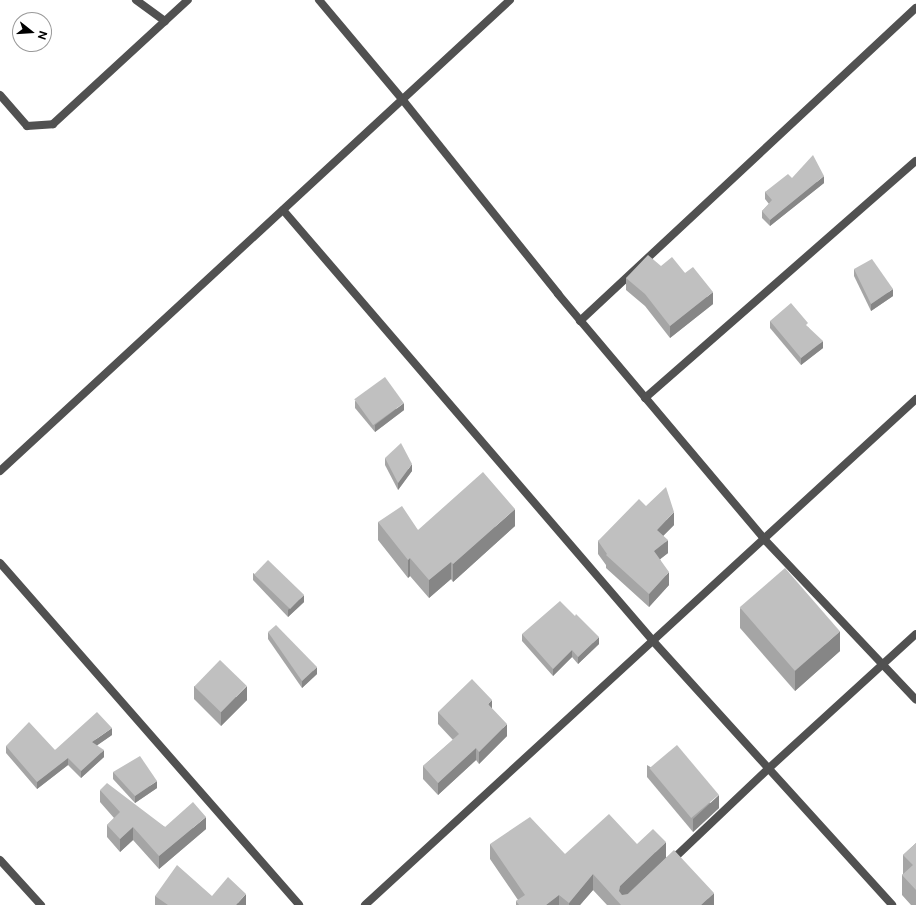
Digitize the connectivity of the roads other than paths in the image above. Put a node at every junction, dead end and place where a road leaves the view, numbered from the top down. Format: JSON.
{"nodes":[{"id":1,"x":136,"y":0,"type":"edge"},
{"id":2,"x":188,"y":0,"type":"edge"},
{"id":3,"x":319,"y":0,"type":"edge"},
{"id":4,"x":510,"y":0,"type":"edge"},
{"id":5,"x":916,"y":8,"type":"edge"},
{"id":6,"x":165,"y":21,"type":"junction"},
{"id":7,"x":0,"y":95,"type":"edge"},
{"id":8,"x":402,"y":99,"type":"junction"},
{"id":9,"x":916,"y":160,"type":"edge"},
{"id":10,"x":283,"y":210,"type":"junction"},
{"id":11,"x":580,"y":321,"type":"junction"},
{"id":12,"x":645,"y":398,"type":"junction"},
{"id":13,"x":916,"y":399,"type":"edge"},
{"id":14,"x":0,"y":471,"type":"edge"},
{"id":15,"x":764,"y":539,"type":"junction"},
{"id":16,"x":0,"y":563,"type":"edge"},
{"id":17,"x":916,"y":634,"type":"edge"},
{"id":18,"x":653,"y":641,"type":"junction"},
{"id":19,"x":883,"y":665,"type":"junction"},
{"id":20,"x":916,"y":700,"type":"edge"},
{"id":21,"x":768,"y":768,"type":"junction"},
{"id":22,"x":0,"y":860,"type":"edge"},
{"id":23,"x":665,"y":867,"type":"edge"},
{"id":24,"x":42,"y":905,"type":"edge"},
{"id":25,"x":299,"y":905,"type":"edge"},
{"id":26,"x":365,"y":905,"type":"edge"},
{"id":27,"x":892,"y":905,"type":"edge"}],
"edges":[{"from":1,"to":6,"type":"street"},
{"from":2,"to":6,"type":"street"},
{"from":3,"to":8,"type":"street"},
{"from":4,"to":8,"type":"street"},
{"from":5,"to":11,"type":"street"},
{"from":6,"to":7,"type":"street"},
{"from":8,"to":10,"type":"street"},
{"from":8,"to":11,"type":"street"},
{"from":9,"to":12,"type":"street"},
{"from":10,"to":14,"type":"street"},
{"from":10,"to":18,"type":"street"},
{"from":11,"to":12,"type":"street"},
{"from":12,"to":15,"type":"street"},
{"from":13,"to":15,"type":"street"},
{"from":15,"to":18,"type":"street"},
{"from":15,"to":19,"type":"street"},
{"from":16,"to":25,"type":"street"},
{"from":17,"to":19,"type":"street"},
{"from":18,"to":21,"type":"street"},
{"from":18,"to":26,"type":"street"},
{"from":19,"to":20,"type":"street"},
{"from":19,"to":21,"type":"street"},
{"from":21,"to":23,"type":"street"},
{"from":21,"to":27,"type":"street"},
{"from":22,"to":24,"type":"street"}]}
